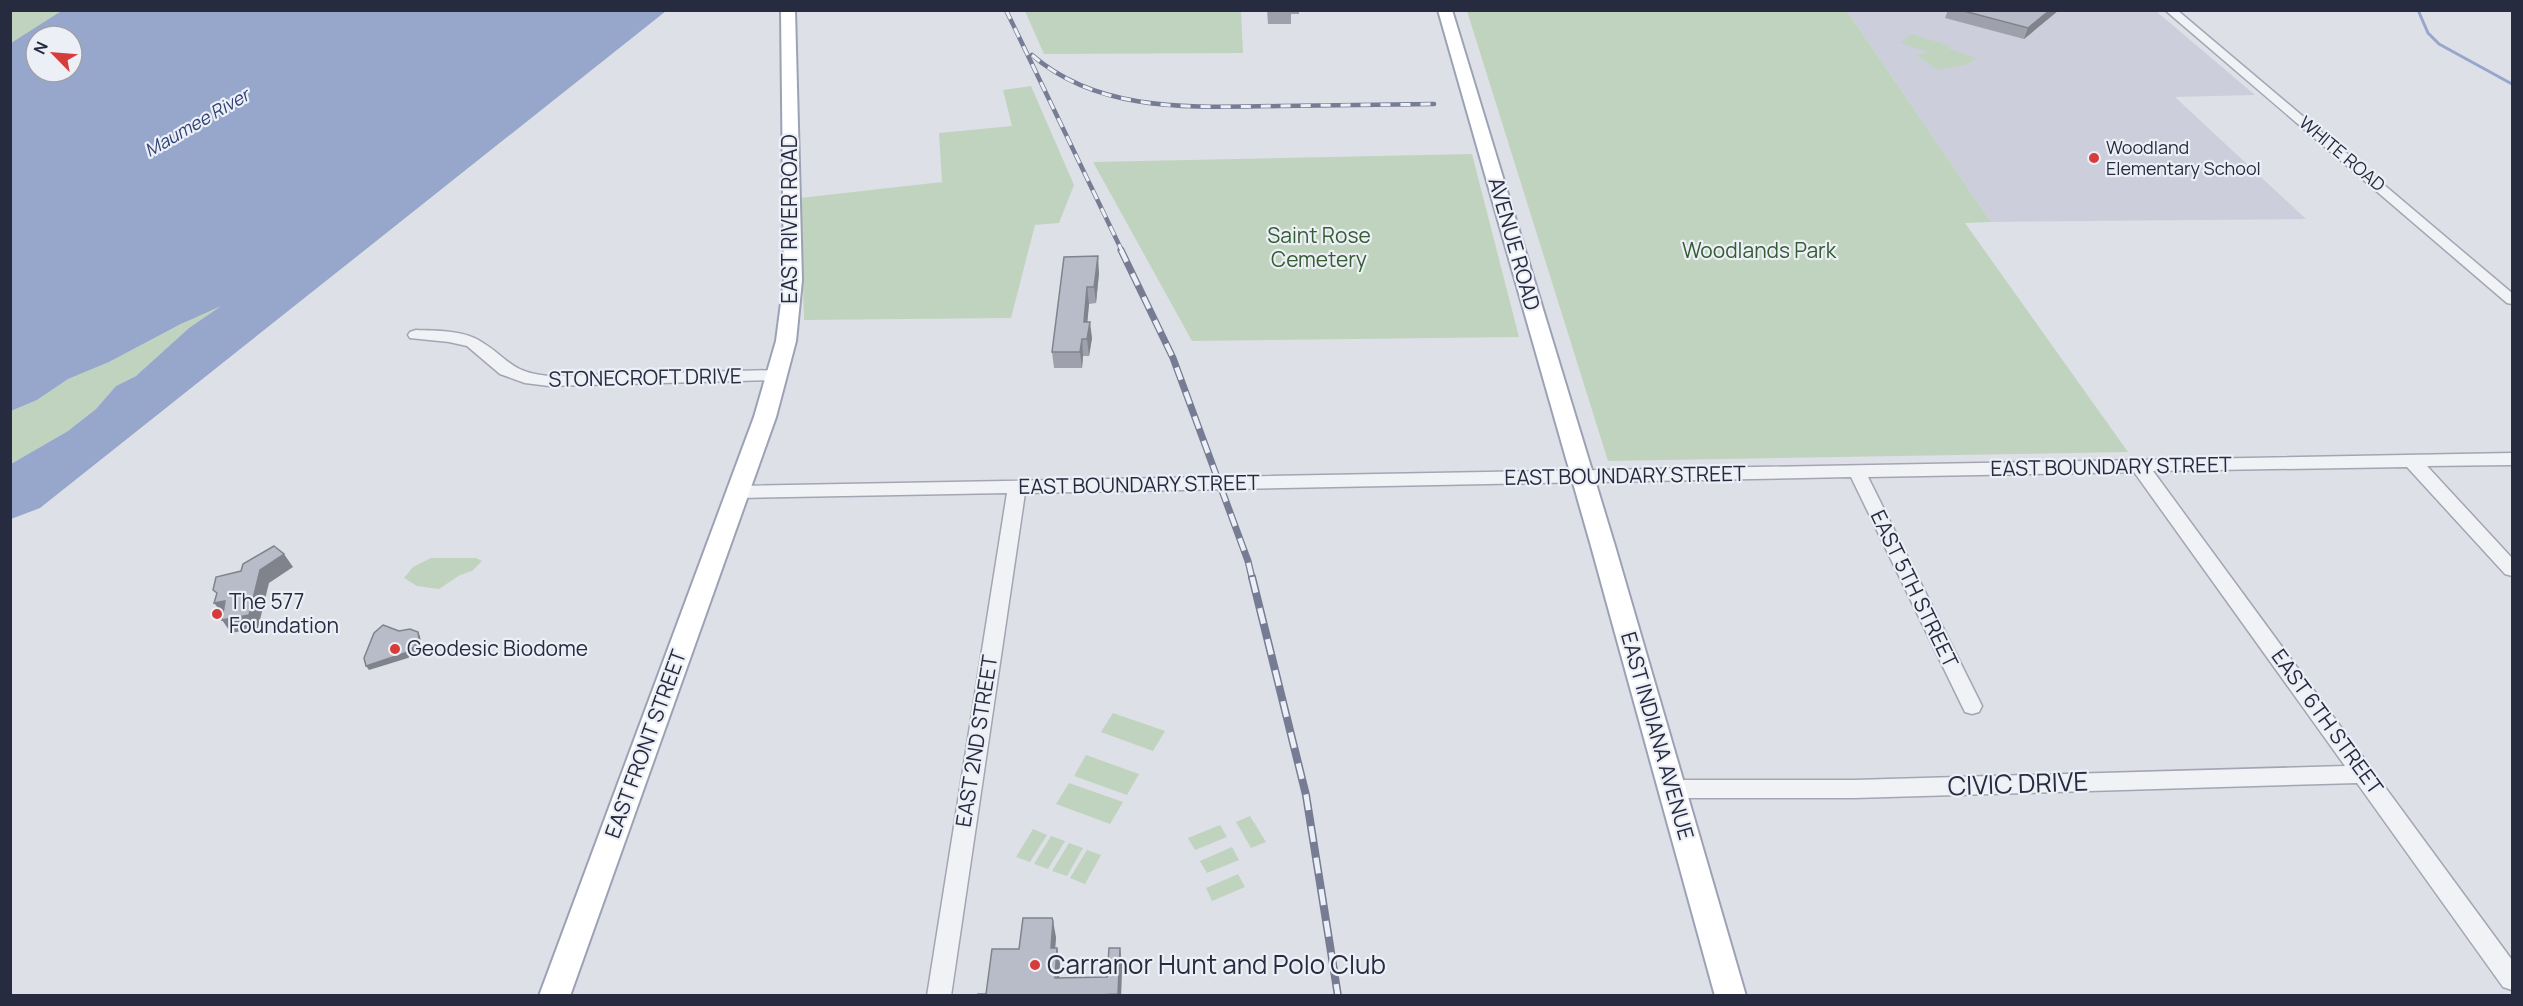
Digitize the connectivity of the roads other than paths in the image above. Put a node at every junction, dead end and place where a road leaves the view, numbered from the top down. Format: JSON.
{"nodes":[{"id":1,"x":788,"y":10,"type":"edge"},
{"id":2,"x":1445,"y":10,"type":"edge"},
{"id":3,"x":2170,"y":10,"type":"edge"},
{"id":4,"x":2512,"y":300,"type":"edge"},
{"id":5,"x":416,"y":335,"type":"dead end"},
{"id":6,"x":777,"y":375,"type":"junction"},
{"id":7,"x":2512,"y":459,"type":"edge"},
{"id":8,"x":2412,"y":461,"type":"junction"},
{"id":9,"x":2140,"y":467,"type":"junction"},
{"id":10,"x":1857,"y":472,"type":"junction"},
{"id":11,"x":1583,"y":477,"type":"junction"},
{"id":12,"x":1017,"y":487,"type":"junction"},
{"id":13,"x":738,"y":492,"type":"junction"},
{"id":14,"x":2512,"y":569,"type":"edge"},
{"id":15,"x":1972,"y":705,"type":"dead end"},
{"id":16,"x":2365,"y":774,"type":"junction"},
{"id":17,"x":1672,"y":789,"type":"junction"},
{"id":18,"x":2512,"y":978,"type":"edge"},
{"id":19,"x":554,"y":996,"type":"edge"},
{"id":20,"x":939,"y":996,"type":"edge"},
{"id":21,"x":1731,"y":996,"type":"edge"}],
"edges":[{"from":1,"to":6,"type":"main road","name":"EAST RIVER ROAD"},
{"from":2,"to":11,"type":"main road","name":"AVENUE ROAD"},
{"from":3,"to":4,"type":"street","name":"WHITE ROAD"},
{"from":5,"to":6,"type":"street","name":"STONECROFT DRIVE"},
{"from":6,"to":13,"type":"main road","name":"EAST RIVER ROAD"},
{"from":7,"to":8,"type":"street","name":"EAST BOUNDARY STREET"},
{"from":8,"to":9,"type":"street","name":"EAST BOUNDARY STREET"},
{"from":8,"to":14,"type":"street"},
{"from":9,"to":10,"type":"street","name":"EAST BOUNDARY STREET"},
{"from":9,"to":16,"type":"street","name":"EAST 6TH STREET"},
{"from":10,"to":11,"type":"street","name":"EAST BOUNDARY STREET"},
{"from":10,"to":15,"type":"street","name":"EAST 5TH STREET"},
{"from":11,"to":12,"type":"street","name":"EAST BOUNDARY STREET"},
{"from":11,"to":17,"type":"main road","name":"EAST INDIANA AVENUE"},
{"from":12,"to":13,"type":"street","name":"EAST BOUNDARY STREET"},
{"from":12,"to":20,"type":"street","name":"EAST 2ND STREET"},
{"from":13,"to":19,"type":"main road","name":"EAST FRONT STREET"},
{"from":16,"to":17,"type":"street","name":"CIVIC DRIVE"},
{"from":16,"to":18,"type":"street","name":"EAST 6TH STREET"},
{"from":17,"to":21,"type":"main road","name":"EAST INDIANA AVENUE"}]}
